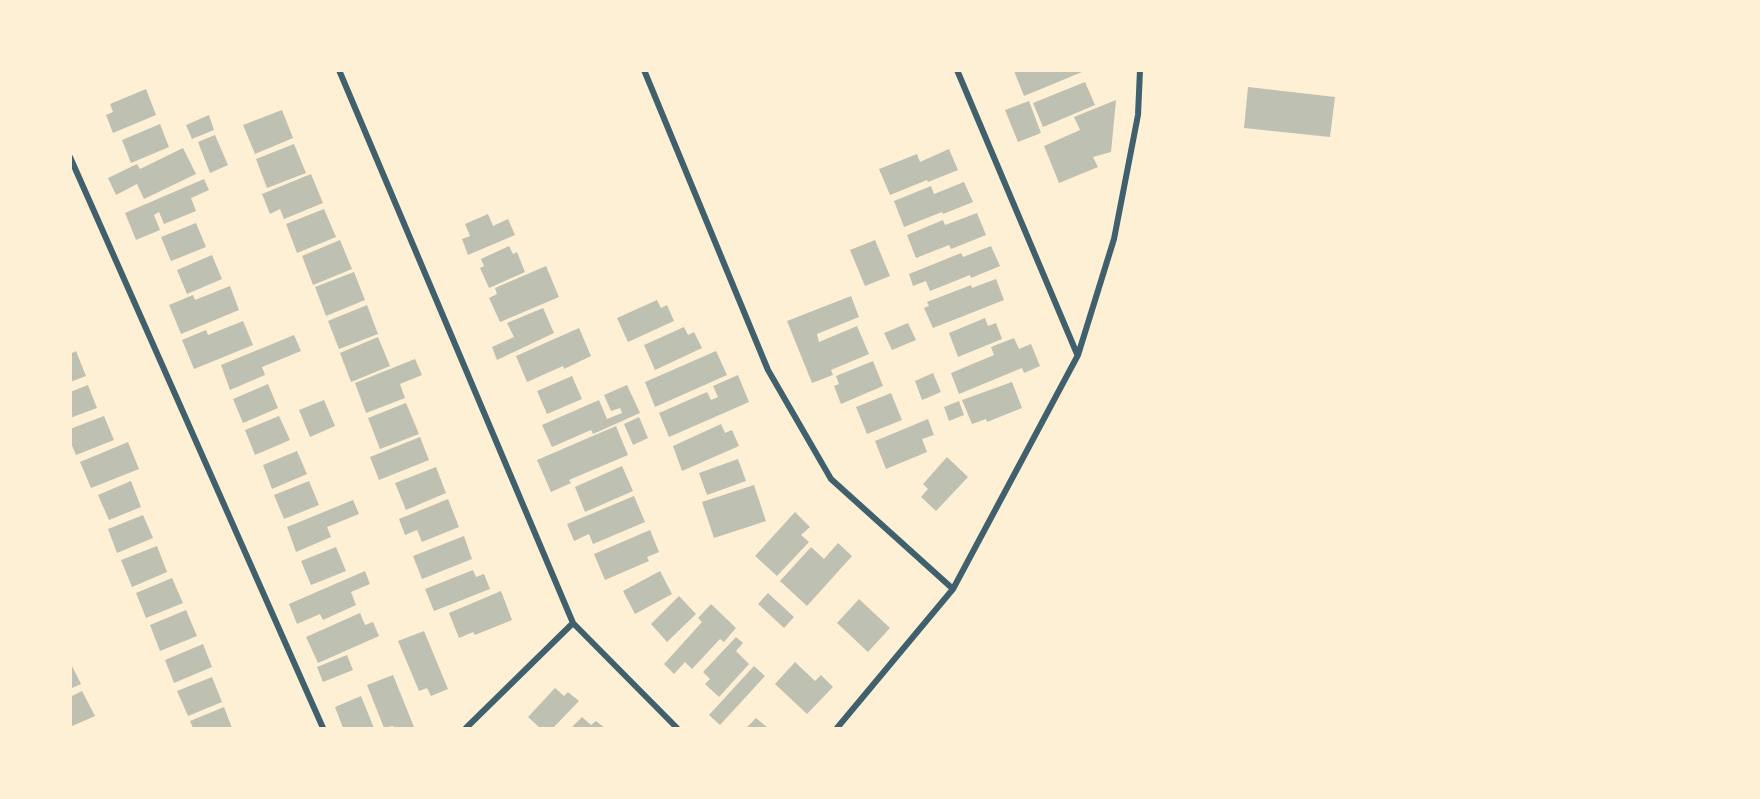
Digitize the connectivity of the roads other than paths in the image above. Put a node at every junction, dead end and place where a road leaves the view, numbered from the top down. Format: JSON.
{"nodes":[{"id":1,"x":339,"y":70,"type":"edge"},
{"id":2,"x":644,"y":70,"type":"edge"},
{"id":3,"x":957,"y":70,"type":"edge"},
{"id":4,"x":1140,"y":70,"type":"edge"},
{"id":5,"x":70,"y":157,"type":"edge"},
{"id":6,"x":1078,"y":355,"type":"junction"},
{"id":7,"x":953,"y":589,"type":"junction"},
{"id":8,"x":573,"y":623,"type":"junction"},
{"id":9,"x":323,"y":729,"type":"edge"},
{"id":10,"x":466,"y":729,"type":"edge"},
{"id":11,"x":677,"y":729,"type":"edge"},
{"id":12,"x":837,"y":729,"type":"edge"}],
"edges":[{"from":1,"to":8,"type":"street"},
{"from":2,"to":7,"type":"street"},
{"from":3,"to":6,"type":"street"},
{"from":4,"to":6,"type":"street"},
{"from":5,"to":9,"type":"street"},
{"from":6,"to":7,"type":"street"},
{"from":7,"to":12,"type":"street"},
{"from":8,"to":10,"type":"street"},
{"from":8,"to":11,"type":"street"}]}
